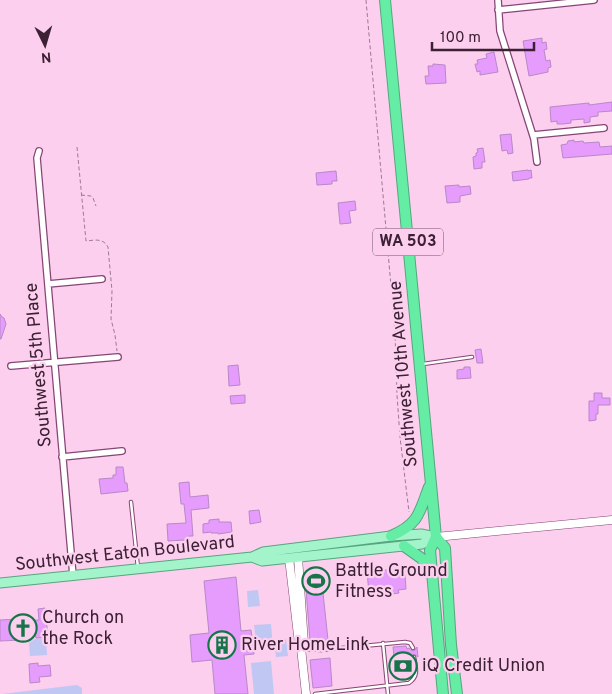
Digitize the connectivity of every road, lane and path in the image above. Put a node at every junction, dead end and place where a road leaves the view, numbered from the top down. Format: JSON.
{"nodes":[{"id":1,"x":366,"y":0,"type":"edge"},
{"id":2,"x":385,"y":0,"type":"edge"},
{"id":3,"x":498,"y":0,"type":"edge"},
{"id":4,"x":594,"y":0,"type":"edge"},
{"id":5,"x":498,"y":10,"type":"junction"},
{"id":6,"x":604,"y":128,"type":"dead end"},
{"id":7,"x":533,"y":135,"type":"junction"},
{"id":8,"x":77,"y":148,"type":"dead end"},
{"id":9,"x":39,"y":151,"type":"dead end"},
{"id":10,"x":537,"y":162,"type":"dead end"},
{"id":11,"x":81,"y":195,"type":"junction"},
{"id":12,"x":96,"y":206,"type":"dead end"},
{"id":13,"x":102,"y":279,"type":"dead end"},
{"id":14,"x":48,"y":284,"type":"junction"},
{"id":15,"x":472,"y":356,"type":"dead end"},
{"id":16,"x":118,"y":357,"type":"joint"},
{"id":17,"x":54,"y":362,"type":"junction"},
{"id":18,"x":420,"y":365,"type":"junction"},
{"id":19,"x":11,"y":366,"type":"dead end"},
{"id":20,"x":122,"y":451,"type":"dead end"},
{"id":21,"x":62,"y":456,"type":"junction"},
{"id":22,"x":431,"y":483,"type":"junction"},
{"id":23,"x":131,"y":502,"type":"dead end"},
{"id":24,"x":612,"y":520,"type":"edge"},
{"id":25,"x":412,"y":523,"type":"junction"},
{"id":26,"x":391,"y":536,"type":"junction"},
{"id":27,"x":436,"y":537,"type":"junction"},
{"id":28,"x":323,"y":545,"type":"junction"},
{"id":29,"x":404,"y":546,"type":"junction"},
{"id":30,"x":252,"y":557,"type":"junction"},
{"id":31,"x":293,"y":558,"type":"junction"},
{"id":32,"x":138,"y":569,"type":"junction"},
{"id":33,"x":432,"y":571,"type":"junction"},
{"id":34,"x":72,"y":576,"type":"junction"},
{"id":35,"x":0,"y":583,"type":"edge"},
{"id":36,"x":383,"y":643,"type":"junction"},
{"id":37,"x":302,"y":648,"type":"junction"},
{"id":38,"x":414,"y":648,"type":"dead end"},
{"id":39,"x":414,"y":657,"type":"dead end"},
{"id":40,"x":387,"y":686,"type":"junction"},
{"id":41,"x":306,"y":694,"type":"edge"},
{"id":42,"x":315,"y":694,"type":"edge"},
{"id":43,"x":388,"y":694,"type":"edge"},
{"id":44,"x":444,"y":694,"type":"edge"},
{"id":45,"x":457,"y":694,"type":"edge"}],
"edges":[{"from":1,"to":25,"type":"path"},
{"from":2,"to":18,"type":"highway","name":"Southwest 10th Avenue","number":"WA 503"},
{"from":3,"to":5,"type":"street"},
{"from":4,"to":5,"type":"street"},
{"from":5,"to":7,"type":"street"},
{"from":6,"to":7,"type":"street"},
{"from":7,"to":10,"type":"street"},
{"from":8,"to":11,"type":"path"},
{"from":9,"to":14,"type":"street","name":"Southwest 5th Place"},
{"from":11,"to":12,"type":"path"},
{"from":11,"to":16,"type":"path"},
{"from":13,"to":14,"type":"street"},
{"from":14,"to":17,"type":"street","name":"Southwest 5th Place"},
{"from":15,"to":18,"type":"lane"},
{"from":16,"to":17,"type":"street"},
{"from":17,"to":19,"type":"street"},
{"from":17,"to":21,"type":"street","name":"Southwest 5th Place"},
{"from":18,"to":22,"type":"highway","name":"Southwest 10th Avenue","number":"WA 503"},
{"from":20,"to":21,"type":"street"},
{"from":21,"to":34,"type":"street","name":"Southwest 5th Place"},
{"from":22,"to":25,"type":"highway"},
{"from":22,"to":27,"type":"highway","name":"Southwest 10th Avenue","number":"WA 503"},
{"from":23,"to":32,"type":"lane"},
{"from":24,"to":27,"type":"main road","name":"Southwest Eaton Boulevard"},
{"from":25,"to":26,"type":"highway"},
{"from":26,"to":27,"type":"main road","name":"Southwest Eaton Boulevard"},
{"from":26,"to":28,"type":"main road","name":"Southwest Eaton Boulevard"},
{"from":27,"to":29,"type":"main road","name":"Southwest Eaton Boulevard"},
{"from":27,"to":33,"type":"highway","name":"Southwest 10th Avenue","number":"WA 503"},
{"from":27,"to":45,"type":"highway","name":"Southwest 10th Avenue","number":"WA 503"},
{"from":28,"to":30,"type":"main road","name":"Southwest Eaton Boulevard"},
{"from":28,"to":31,"type":"main road"},
{"from":29,"to":31,"type":"main road","name":"Southwest Eaton Boulevard"},
{"from":29,"to":33,"type":"highway"},
{"from":30,"to":31,"type":"main road","name":"Southwest Eaton Boulevard"},
{"from":30,"to":32,"type":"main road","name":"Southwest Eaton Boulevard"},
{"from":31,"to":37,"type":"main road"},
{"from":32,"to":34,"type":"main road","name":"Southwest Eaton Boulevard"},
{"from":33,"to":44,"type":"highway","name":"Southwest 10th Avenue","number":"WA 503"},
{"from":34,"to":35,"type":"main road","name":"Southwest Eaton Boulevard"},
{"from":36,"to":37,"type":"lane"},
{"from":36,"to":38,"type":"lane"},
{"from":36,"to":40,"type":"lane"},
{"from":37,"to":41,"type":"main road"},
{"from":39,"to":40,"type":"lane"},
{"from":40,"to":42,"type":"lane"},
{"from":40,"to":43,"type":"lane"}]}
